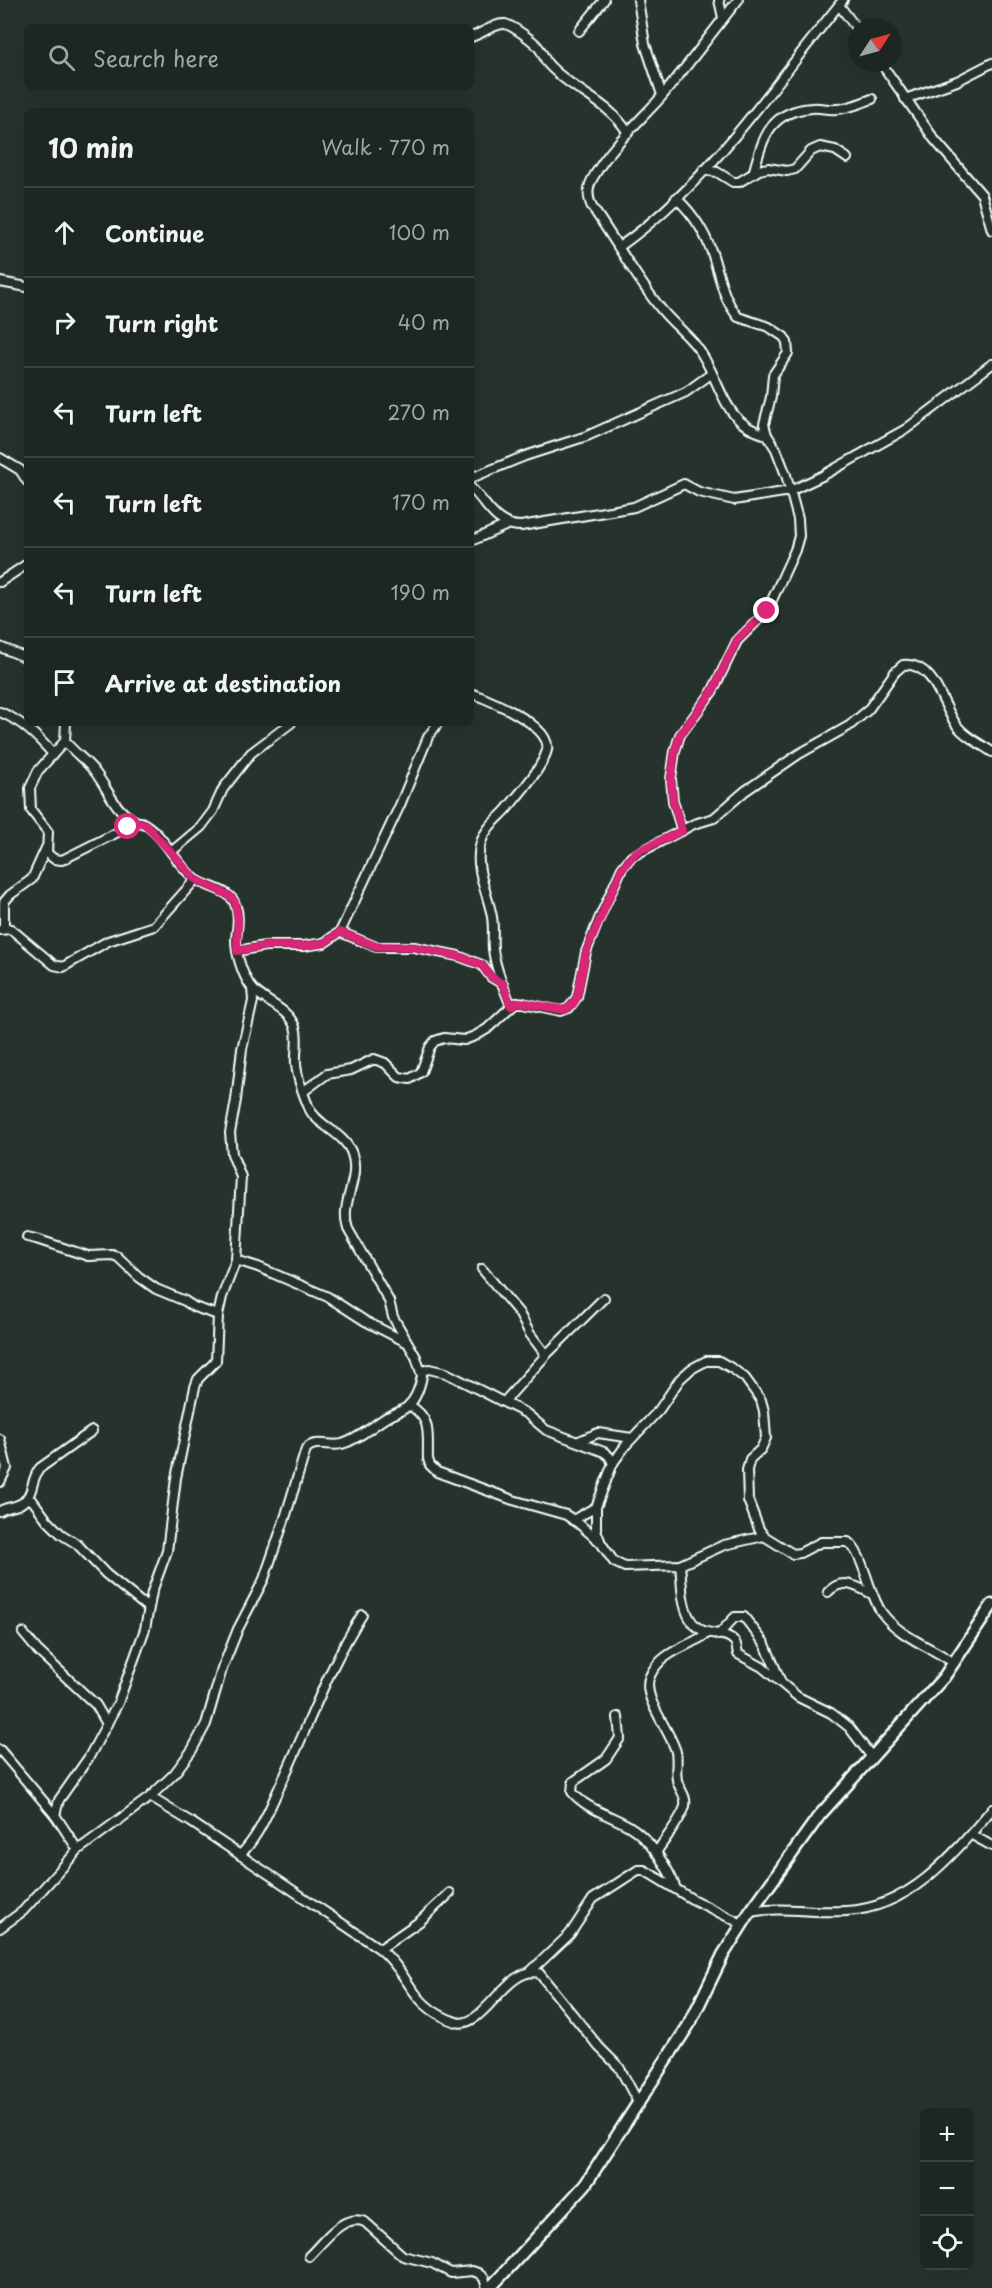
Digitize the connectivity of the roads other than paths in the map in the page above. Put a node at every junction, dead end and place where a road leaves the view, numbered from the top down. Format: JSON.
{"nodes":[{"id":1,"x":604,"y":0,"type":"edge"},
{"id":2,"x":638,"y":0,"type":"edge"},
{"id":3,"x":718,"y":0,"type":"edge"},
{"id":4,"x":738,"y":0,"type":"edge"},
{"id":5,"x":841,"y":2,"type":"edge"},
{"id":6,"x":723,"y":18,"type":"junction"},
{"id":7,"x":850,"y":18,"type":"edge"},
{"id":8,"x":579,"y":31,"type":"dead end"},
{"id":9,"x":474,"y":36,"type":"edge"},
{"id":10,"x":992,"y":63,"type":"edge"},
{"id":11,"x":887,"y":72,"type":"edge"},
{"id":12,"x":662,"y":95,"type":"junction"},
{"id":13,"x":872,"y":99,"type":"dead end"},
{"id":14,"x":905,"y":99,"type":"junction"},
{"id":15,"x":628,"y":133,"type":"junction"},
{"id":16,"x":847,"y":158,"type":"dead end"},
{"id":17,"x":704,"y":170,"type":"junction"},
{"id":18,"x":753,"y":174,"type":"junction"},
{"id":19,"x":676,"y":198,"type":"junction"},
{"id":20,"x":992,"y":230,"type":"edge"},
{"id":21,"x":619,"y":247,"type":"junction"},
{"id":22,"x":0,"y":282,"type":"edge"},
{"id":23,"x":24,"y":286,"type":"edge"},
{"id":24,"x":992,"y":364,"type":"edge"},
{"id":25,"x":711,"y":374,"type":"junction"},
{"id":26,"x":767,"y":435,"type":"junction"},
{"id":27,"x":0,"y":458,"type":"edge"},
{"id":28,"x":23,"y":471,"type":"edge"},
{"id":29,"x":474,"y":477,"type":"edge"},
{"id":30,"x":474,"y":491,"type":"edge"},
{"id":31,"x":790,"y":491,"type":"junction"},
{"id":32,"x":507,"y":525,"type":"junction"},
{"id":33,"x":474,"y":540,"type":"edge"},
{"id":34,"x":24,"y":566,"type":"edge"},
{"id":35,"x":0,"y":582,"type":"edge"},
{"id":36,"x":0,"y":647,"type":"edge"},
{"id":37,"x":24,"y":657,"type":"edge"},
{"id":38,"x":474,"y":694,"type":"edge"},
{"id":39,"x":0,"y":712,"type":"edge"},
{"id":40,"x":24,"y":725,"type":"edge"},
{"id":41,"x":25,"y":726,"type":"edge"},
{"id":42,"x":66,"y":726,"type":"edge"},
{"id":43,"x":287,"y":726,"type":"edge"},
{"id":44,"x":436,"y":726,"type":"edge"},
{"id":45,"x":64,"y":741,"type":"junction"},
{"id":46,"x":992,"y":752,"type":"edge"},
{"id":47,"x":53,"y":754,"type":"junction"},
{"id":48,"x":138,"y":822,"type":"junction"},
{"id":49,"x":682,"y":831,"type":"junction"},
{"id":50,"x":46,"y":848,"type":"junction"},
{"id":51,"x":171,"y":852,"type":"junction"},
{"id":52,"x":195,"y":879,"type":"junction"},
{"id":53,"x":2,"y":929,"type":"edge"},
{"id":54,"x":340,"y":932,"type":"junction"},
{"id":55,"x":237,"y":951,"type":"junction"},
{"id":56,"x":503,"y":984,"type":"junction"},
{"id":57,"x":252,"y":988,"type":"junction"},
{"id":58,"x":511,"y":1006,"type":"junction"},
{"id":59,"x":304,"y":1091,"type":"junction"},
{"id":60,"x":27,"y":1237,"type":"dead end"},
{"id":61,"x":236,"y":1260,"type":"junction"},
{"id":62,"x":482,"y":1269,"type":"dead end"},
{"id":63,"x":603,"y":1298,"type":"dead end"},
{"id":64,"x":218,"y":1315,"type":"junction"},
{"id":65,"x":406,"y":1342,"type":"junction"},
{"id":66,"x":546,"y":1355,"type":"junction"},
{"id":67,"x":422,"y":1371,"type":"junction"},
{"id":68,"x":504,"y":1401,"type":"junction"},
{"id":69,"x":409,"y":1405,"type":"junction"},
{"id":70,"x":92,"y":1431,"type":"dead end"},
{"id":71,"x":632,"y":1438,"type":"junction"},
{"id":72,"x":0,"y":1439,"type":"edge"},
{"id":73,"x":579,"y":1441,"type":"junction"},
{"id":74,"x":613,"y":1463,"type":"junction"},
{"id":75,"x":0,"y":1482,"type":"edge"},
{"id":76,"x":27,"y":1498,"type":"junction"},
{"id":77,"x":596,"y":1507,"type":"junction"},
{"id":78,"x":0,"y":1511,"type":"edge"},
{"id":79,"x":573,"y":1520,"type":"junction"},
{"id":80,"x":764,"y":1536,"type":"junction"},
{"id":81,"x":601,"y":1543,"type":"junction"},
{"id":82,"x":680,"y":1565,"type":"junction"},
{"id":83,"x":828,"y":1592,"type":"dead end"},
{"id":84,"x":872,"y":1594,"type":"junction"},
{"id":85,"x":992,"y":1605,"type":"edge"},
{"id":86,"x":148,"y":1608,"type":"junction"},
{"id":87,"x":362,"y":1615,"type":"dead end"},
{"id":88,"x":23,"y":1633,"type":"dead end"},
{"id":89,"x":708,"y":1633,"type":"junction"},
{"id":90,"x":718,"y":1635,"type":"junction"},
{"id":91,"x":954,"y":1663,"type":"junction"},
{"id":92,"x":781,"y":1683,"type":"junction"},
{"id":93,"x":618,"y":1717,"type":"dead end"},
{"id":94,"x":107,"y":1724,"type":"junction"},
{"id":95,"x":0,"y":1750,"type":"edge"},
{"id":96,"x":871,"y":1756,"type":"junction"},
{"id":97,"x":150,"y":1797,"type":"junction"},
{"id":98,"x":992,"y":1809,"type":"edge"},
{"id":99,"x":55,"y":1815,"type":"junction"},
{"id":100,"x":972,"y":1835,"type":"junction"},
{"id":101,"x":992,"y":1846,"type":"edge"},
{"id":102,"x":78,"y":1850,"type":"junction"},
{"id":103,"x":656,"y":1853,"type":"junction"},
{"id":104,"x":240,"y":1855,"type":"junction"},
{"id":105,"x":676,"y":1889,"type":"junction"},
{"id":106,"x":450,"y":1893,"type":"dead end"},
{"id":107,"x":750,"y":1912,"type":"junction"},
{"id":108,"x":742,"y":1924,"type":"junction"},
{"id":109,"x":0,"y":1928,"type":"edge"},
{"id":110,"x":380,"y":1949,"type":"junction"},
{"id":111,"x":531,"y":1971,"type":"junction"},
{"id":112,"x":639,"y":2104,"type":"junction"},
{"id":113,"x":309,"y":2256,"type":"dead end"},
{"id":114,"x":489,"y":2288,"type":"edge"}],
"edges":[{"from":1,"to":8,"type":"street"},
{"from":2,"to":12,"type":"street"},
{"from":3,"to":6,"type":"street"},
{"from":4,"to":6,"type":"street"},
{"from":5,"to":7,"type":"street"},
{"from":5,"to":17,"type":"street"},
{"from":6,"to":12,"type":"street"},
{"from":9,"to":15,"type":"street"},
{"from":10,"to":14,"type":"street"},
{"from":11,"to":14,"type":"street"},
{"from":12,"to":15,"type":"street"},
{"from":13,"to":18,"type":"street"},
{"from":14,"to":20,"type":"street"},
{"from":15,"to":21,"type":"street"},
{"from":16,"to":18,"type":"street"},
{"from":17,"to":18,"type":"street"},
{"from":17,"to":19,"type":"street"},
{"from":19,"to":21,"type":"street"},
{"from":19,"to":26,"type":"street"},
{"from":21,"to":25,"type":"street"},
{"from":22,"to":23,"type":"street"},
{"from":24,"to":31,"type":"street"},
{"from":25,"to":26,"type":"street"},
{"from":25,"to":29,"type":"street"},
{"from":26,"to":31,"type":"street"},
{"from":27,"to":28,"type":"street"},
{"from":30,"to":32,"type":"street"},
{"from":31,"to":32,"type":"street"},
{"from":31,"to":49,"type":"street"},
{"from":32,"to":33,"type":"street"},
{"from":34,"to":35,"type":"street"},
{"from":36,"to":37,"type":"street"},
{"from":38,"to":56,"type":"street"},
{"from":39,"to":40,"type":"street"},
{"from":41,"to":47,"type":"street"},
{"from":42,"to":45,"type":"street"},
{"from":43,"to":51,"type":"street"},
{"from":44,"to":54,"type":"street"},
{"from":45,"to":47,"type":"street"},
{"from":45,"to":48,"type":"street"},
{"from":46,"to":49,"type":"street"},
{"from":47,"to":50,"type":"street"},
{"from":48,"to":50,"type":"street"},
{"from":48,"to":51,"type":"street"},
{"from":49,"to":58,"type":"street"},
{"from":50,"to":53,"type":"street"},
{"from":51,"to":52,"type":"street"},
{"from":52,"to":53,"type":"street"},
{"from":52,"to":55,"type":"street"},
{"from":54,"to":55,"type":"street"},
{"from":54,"to":56,"type":"street"},
{"from":55,"to":57,"type":"street"},
{"from":56,"to":58,"type":"street"},
{"from":57,"to":59,"type":"street"},
{"from":57,"to":61,"type":"street"},
{"from":58,"to":59,"type":"street"},
{"from":59,"to":65,"type":"street"},
{"from":60,"to":64,"type":"street"},
{"from":61,"to":64,"type":"street"},
{"from":61,"to":65,"type":"street"},
{"from":62,"to":66,"type":"street"},
{"from":63,"to":66,"type":"street"},
{"from":64,"to":86,"type":"street"},
{"from":65,"to":67,"type":"street"},
{"from":66,"to":68,"type":"street"},
{"from":67,"to":68,"type":"street"},
{"from":67,"to":69,"type":"street"},
{"from":68,"to":73,"type":"street"},
{"from":69,"to":79,"type":"street"},
{"from":69,"to":97,"type":"street"},
{"from":70,"to":76,"type":"street"},
{"from":71,"to":73,"type":"street"},
{"from":71,"to":74,"type":"street"},
{"from":71,"to":80,"type":"street"},
{"from":72,"to":75,"type":"street"},
{"from":73,"to":74,"type":"street"},
{"from":74,"to":77,"type":"street"},
{"from":76,"to":78,"type":"street"},
{"from":76,"to":86,"type":"street"},
{"from":77,"to":79,"type":"street"},
{"from":77,"to":81,"type":"street"},
{"from":79,"to":81,"type":"street"},
{"from":80,"to":82,"type":"street"},
{"from":80,"to":84,"type":"street"},
{"from":81,"to":82,"type":"street"},
{"from":82,"to":89,"type":"street"},
{"from":83,"to":84,"type":"street"},
{"from":84,"to":91,"type":"street"},
{"from":85,"to":91,"type":"street"},
{"from":86,"to":94,"type":"street"},
{"from":87,"to":104,"type":"street"},
{"from":88,"to":94,"type":"street"},
{"from":89,"to":90,"type":"street"},
{"from":89,"to":103,"type":"street"},
{"from":90,"to":92,"type":"street"},
{"from":90,"to":92,"type":"street"},
{"from":91,"to":96,"type":"street"},
{"from":92,"to":96,"type":"street"},
{"from":93,"to":103,"type":"street"},
{"from":94,"to":99,"type":"street"},
{"from":95,"to":99,"type":"street"},
{"from":96,"to":107,"type":"street"},
{"from":97,"to":102,"type":"street"},
{"from":97,"to":104,"type":"street"},
{"from":98,"to":100,"type":"street"},
{"from":99,"to":102,"type":"street"},
{"from":100,"to":101,"type":"street"},
{"from":100,"to":107,"type":"street"},
{"from":102,"to":109,"type":"street"},
{"from":103,"to":105,"type":"street"},
{"from":104,"to":110,"type":"street"},
{"from":105,"to":108,"type":"street"},
{"from":105,"to":111,"type":"street"},
{"from":106,"to":110,"type":"street"},
{"from":107,"to":108,"type":"street"},
{"from":108,"to":112,"type":"street"},
{"from":110,"to":111,"type":"street"},
{"from":111,"to":112,"type":"street"},
{"from":112,"to":114,"type":"street"},
{"from":113,"to":114,"type":"street"}]}
